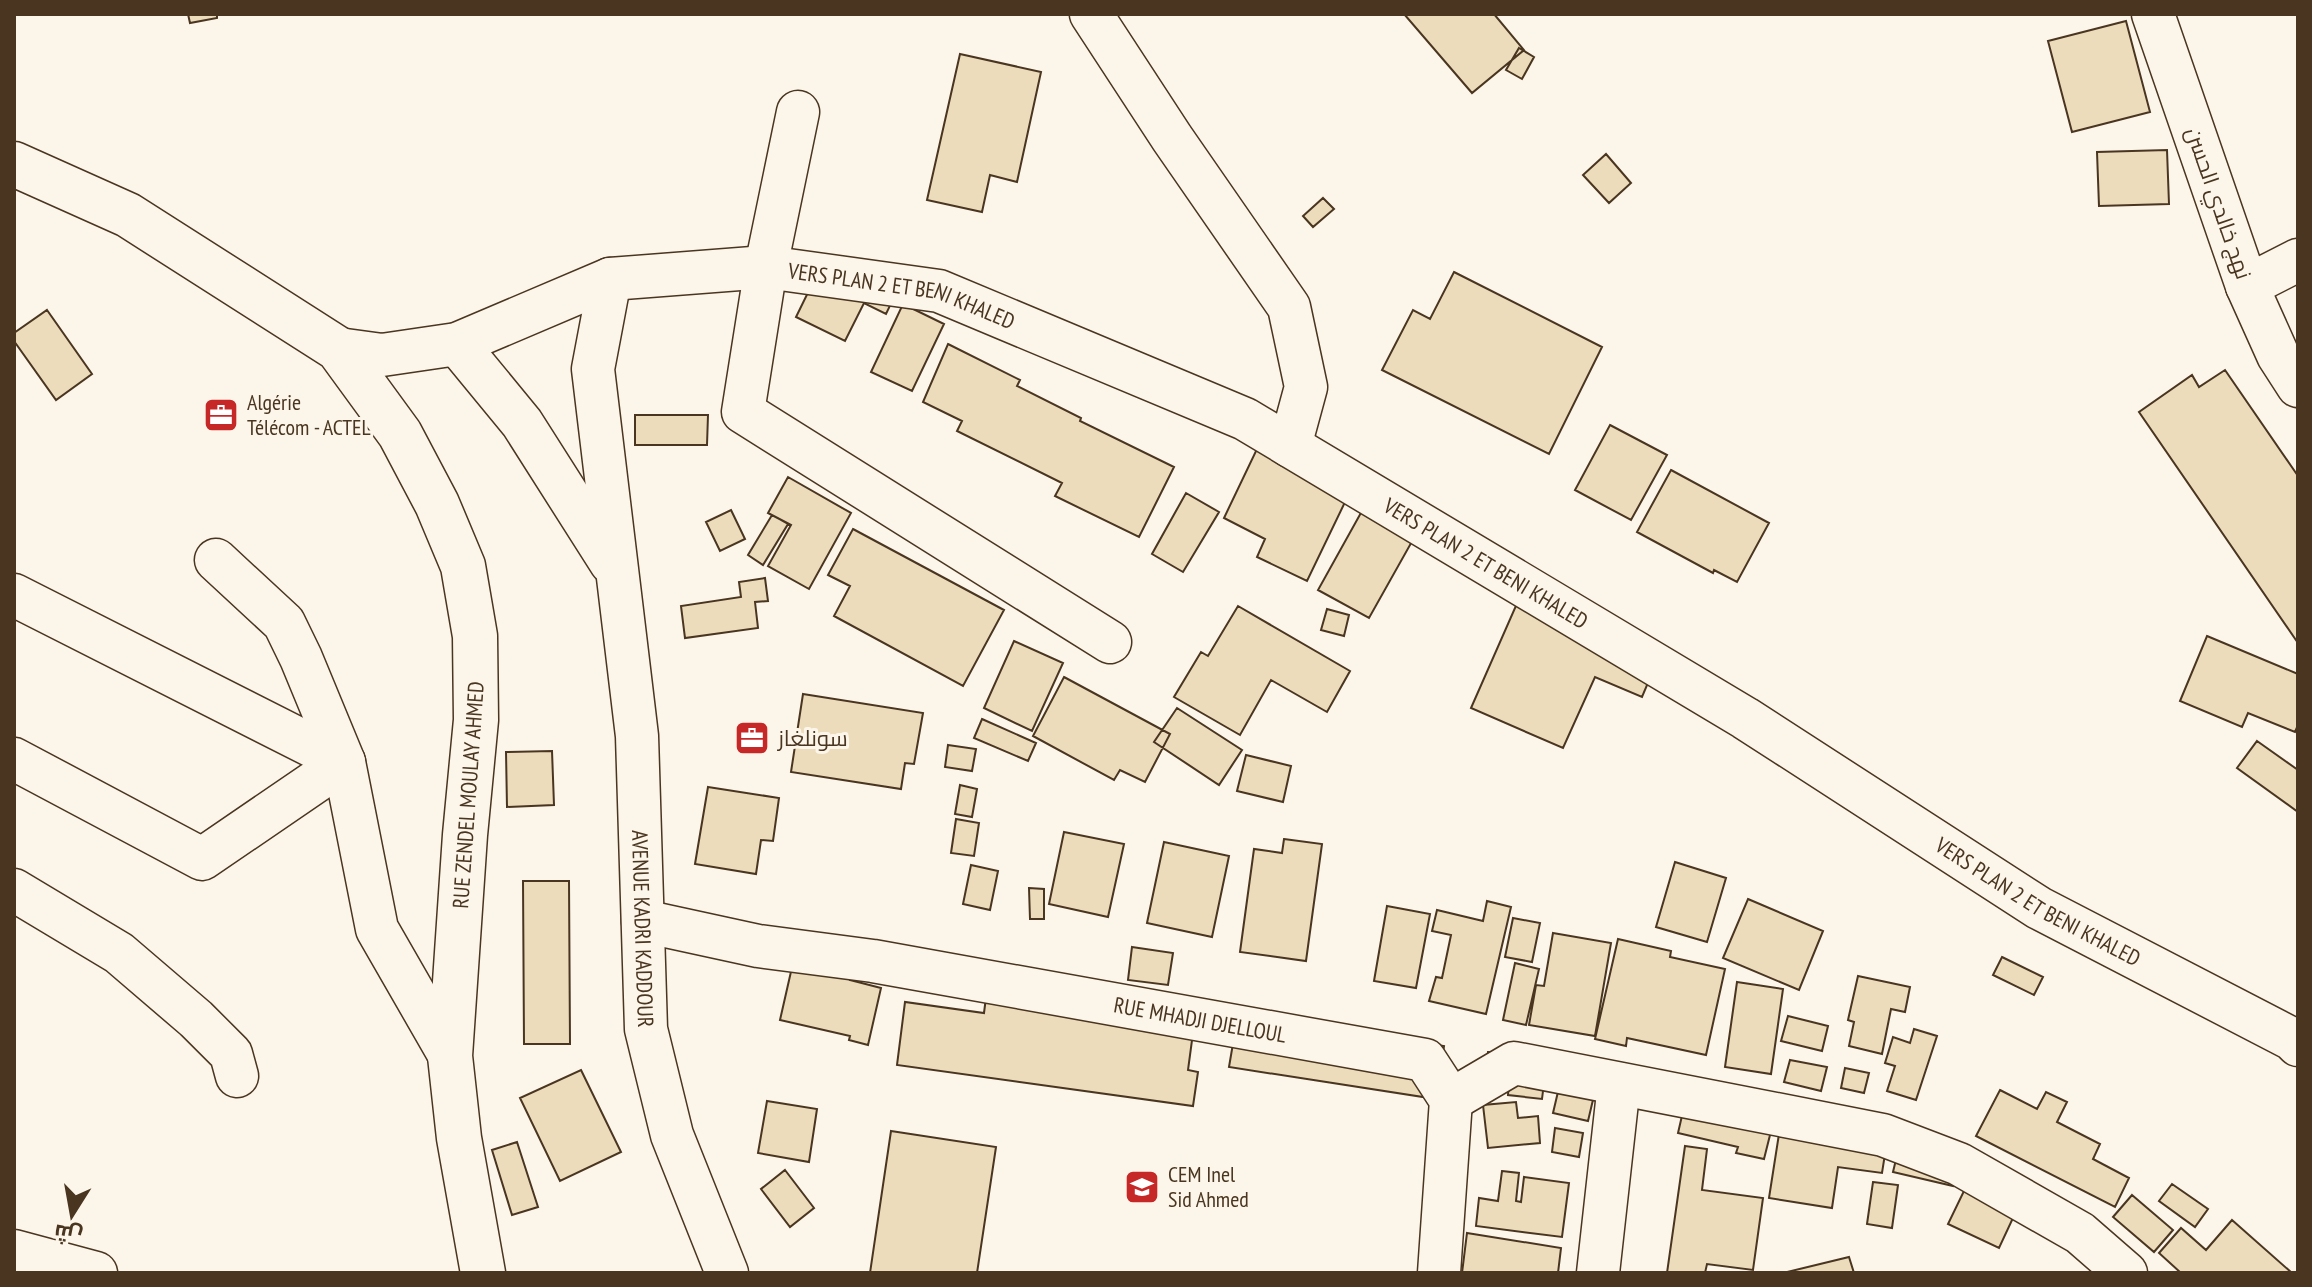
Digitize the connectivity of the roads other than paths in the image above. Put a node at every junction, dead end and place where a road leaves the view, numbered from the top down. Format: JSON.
{"nodes":[{"id":1,"x":1091,"y":14,"type":"edge"},
{"id":2,"x":2153,"y":14,"type":"edge"},
{"id":3,"x":798,"y":112,"type":"dead end"},
{"id":4,"x":14,"y":164,"type":"edge"},
{"id":5,"x":2298,"y":260,"type":"edge"},
{"id":6,"x":766,"y":267,"type":"junction"},
{"id":7,"x":610,"y":279,"type":"junction"},
{"id":8,"x":2247,"y":286,"type":"junction"},
{"id":9,"x":457,"y":344,"type":"junction"},
{"id":10,"x":338,"y":349,"type":"junction"},
{"id":11,"x":2298,"y":386,"type":"edge"},
{"id":12,"x":1290,"y":446,"type":"junction"},
{"id":13,"x":216,"y":560,"type":"dead end"},
{"id":14,"x":616,"y":571,"type":"junction"},
{"id":15,"x":14,"y":595,"type":"edge"},
{"id":16,"x":1110,"y":642,"type":"dead end"},
{"id":17,"x":14,"y":759,"type":"edge"},
{"id":18,"x":344,"y":762,"type":"junction"},
{"id":19,"x":14,"y":890,"type":"edge"},
{"id":20,"x":643,"y":921,"type":"junction"},
{"id":21,"x":2298,"y":1045,"type":"edge"},
{"id":22,"x":450,"y":1056,"type":"junction"},
{"id":23,"x":237,"y":1076,"type":"dead end"},
{"id":24,"x":1619,"y":1084,"type":"junction"},
{"id":25,"x":1451,"y":1100,"type":"junction"},
{"id":26,"x":14,"y":1251,"type":"edge"},
{"id":27,"x":96,"y":1273,"type":"edge"},
{"id":28,"x":483,"y":1273,"type":"edge"},
{"id":29,"x":727,"y":1273,"type":"edge"},
{"id":30,"x":1439,"y":1273,"type":"edge"},
{"id":31,"x":1598,"y":1273,"type":"edge"},
{"id":32,"x":2126,"y":1273,"type":"edge"}],
"edges":[{"from":1,"to":12,"type":"street"},
{"from":2,"to":8,"type":"street","name":"نهج خالدي الحسن"},
{"from":3,"to":6,"type":"street"},
{"from":4,"to":10,"type":"main road"},
{"from":5,"to":8,"type":"street"},
{"from":6,"to":7,"type":"street","name":"VERS PLAN 2 ET BENI KHALED"},
{"from":6,"to":12,"type":"street","name":"VERS PLAN 2 ET BENI KHALED"},
{"from":6,"to":16,"type":"street"},
{"from":7,"to":9,"type":"street","name":"VERS PLAN 2 ET BENI KHALED"},
{"from":7,"to":14,"type":"street","name":"AVENUE KADRI KADDOUR"},
{"from":8,"to":11,"type":"street","name":"نهج خالدي الحسن"},
{"from":9,"to":10,"type":"street"},
{"from":9,"to":14,"type":"street","name":"AVENUE KADRI KADDOUR"},
{"from":10,"to":22,"type":"main road","name":"RUE ZENDEL MOULAY AHMED"},
{"from":12,"to":21,"type":"street","name":"VERS PLAN 2 ET BENI KHALED"},
{"from":13,"to":18,"type":"street"},
{"from":14,"to":20,"type":"street","name":"AVENUE KADRI KADDOUR"},
{"from":15,"to":18,"type":"street"},
{"from":17,"to":18,"type":"street"},
{"from":18,"to":22,"type":"street"},
{"from":19,"to":23,"type":"street"},
{"from":20,"to":25,"type":"street","name":"RUE MHADJI DJELLOUL"},
{"from":20,"to":29,"type":"street","name":"AVENUE KADRI KADDOUR"},
{"from":22,"to":28,"type":"main road","name":"RUE ZENDEL MOULAY AHMED"},
{"from":24,"to":25,"type":"street"},
{"from":24,"to":31,"type":"street"},
{"from":24,"to":32,"type":"street"},
{"from":25,"to":30,"type":"street"},
{"from":26,"to":27,"type":"street"}]}
